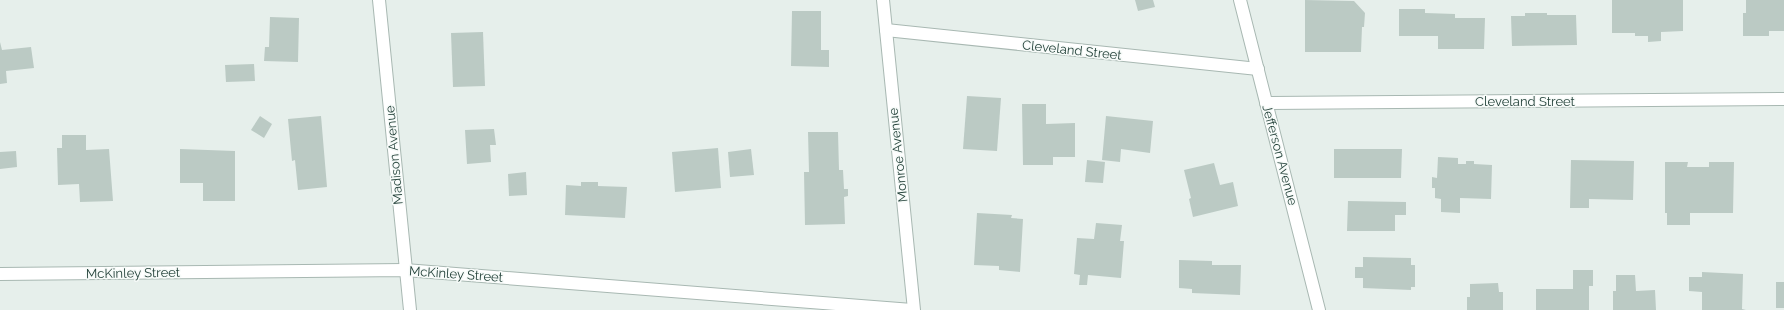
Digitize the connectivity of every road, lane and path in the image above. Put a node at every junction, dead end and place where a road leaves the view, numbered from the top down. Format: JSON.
{"nodes":[{"id":1,"x":380,"y":0,"type":"edge"},
{"id":2,"x":883,"y":0,"type":"edge"},
{"id":3,"x":1240,"y":0,"type":"edge"},
{"id":4,"x":886,"y":30,"type":"junction"},
{"id":5,"x":1258,"y":69,"type":"junction"},
{"id":6,"x":1784,"y":99,"type":"edge"},
{"id":7,"x":1266,"y":103,"type":"junction"},
{"id":8,"x":406,"y":270,"type":"junction"},
{"id":9,"x":0,"y":274,"type":"edge"},
{"id":10,"x":410,"y":310,"type":"edge"},
{"id":11,"x":913,"y":310,"type":"edge"},
{"id":12,"x":1319,"y":310,"type":"edge"}],
"edges":[{"from":1,"to":8,"type":"street","name":"Madison Avenue"},
{"from":2,"to":4,"type":"street","name":"Monroe Avenue"},
{"from":3,"to":5,"type":"street","name":"Jefferson Avenue"},
{"from":4,"to":5,"type":"street","name":"Cleveland Street"},
{"from":4,"to":11,"type":"street","name":"Monroe Avenue"},
{"from":5,"to":7,"type":"street","name":"Jefferson Avenue"},
{"from":6,"to":7,"type":"street","name":"Cleveland Street"},
{"from":7,"to":12,"type":"street","name":"Jefferson Avenue"},
{"from":8,"to":9,"type":"street","name":"McKinley Street"},
{"from":8,"to":10,"type":"street","name":"Madison Avenue"},
{"from":8,"to":11,"type":"street","name":"McKinley Street"}]}
